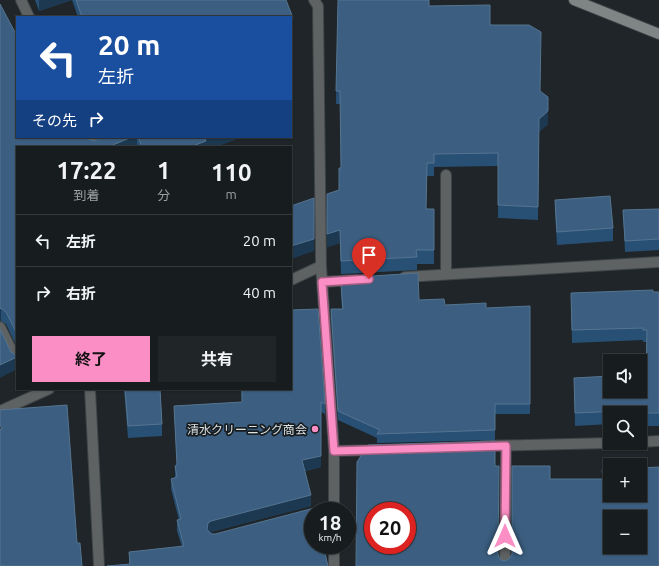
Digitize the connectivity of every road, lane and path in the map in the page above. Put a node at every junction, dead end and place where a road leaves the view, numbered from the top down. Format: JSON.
{"nodes":[{"id":1,"x":21,"y":0,"type":"edge"},
{"id":2,"x":314,"y":0,"type":"edge"},
{"id":3,"x":574,"y":0,"type":"edge"},
{"id":4,"x":29,"y":16,"type":"edge"},
{"id":5,"x":659,"y":34,"type":"edge"},
{"id":6,"x":446,"y":175,"type":"dead end"},
{"id":7,"x":659,"y":262,"type":"edge"},
{"id":8,"x":321,"y":266,"type":"junction"},
{"id":9,"x":446,"y":274,"type":"junction"},
{"id":10,"x":392,"y":278,"type":"edge"},
{"id":11,"x":369,"y":279,"type":"edge"},
{"id":12,"x":292,"y":280,"type":"edge"},
{"id":13,"x":322,"y":282,"type":"junction"},
{"id":14,"x":0,"y":327,"type":"edge"},
{"id":15,"x":16,"y":359,"type":"edge"},
{"id":16,"x":44,"y":390,"type":"edge"},
{"id":17,"x":90,"y":390,"type":"edge"},
{"id":18,"x":33,"y":392,"type":"edge"},
{"id":19,"x":0,"y":411,"type":"edge"},
{"id":20,"x":659,"y":441,"type":"edge"},
{"id":21,"x":603,"y":442,"type":"edge"},
{"id":22,"x":647,"y":442,"type":"edge"},
{"id":23,"x":506,"y":446,"type":"junction"},
{"id":24,"x":475,"y":447,"type":"edge"},
{"id":25,"x":389,"y":449,"type":"edge"},
{"id":26,"x":334,"y":451,"type":"junction"},
{"id":27,"x":334,"y":502,"type":"edge"},
{"id":28,"x":334,"y":554,"type":"edge"},
{"id":29,"x":99,"y":566,"type":"edge"},
{"id":30,"x":334,"y":566,"type":"edge"},
{"id":31,"x":505,"y":566,"type":"edge"}],
"edges":[{"from":1,"to":4,"type":"street"},
{"from":2,"to":8,"type":"street"},
{"from":3,"to":5,"type":"street"},
{"from":6,"to":9,"type":"street"},
{"from":7,"to":9,"type":"street"},
{"from":8,"to":12,"type":"street"},
{"from":8,"to":13,"type":"street"},
{"from":9,"to":10,"type":"street"},
{"from":11,"to":13,"type":"street"},
{"from":13,"to":26,"type":"street"},
{"from":14,"to":15,"type":"street"},
{"from":16,"to":18,"type":"street"},
{"from":17,"to":29,"type":"street"},
{"from":18,"to":19,"type":"street"},
{"from":20,"to":22,"type":"street"},
{"from":21,"to":23,"type":"street"},
{"from":23,"to":24,"type":"street"},
{"from":23,"to":31,"type":"street"},
{"from":25,"to":26,"type":"street"},
{"from":26,"to":27,"type":"street"},
{"from":28,"to":30,"type":"street"}]}
